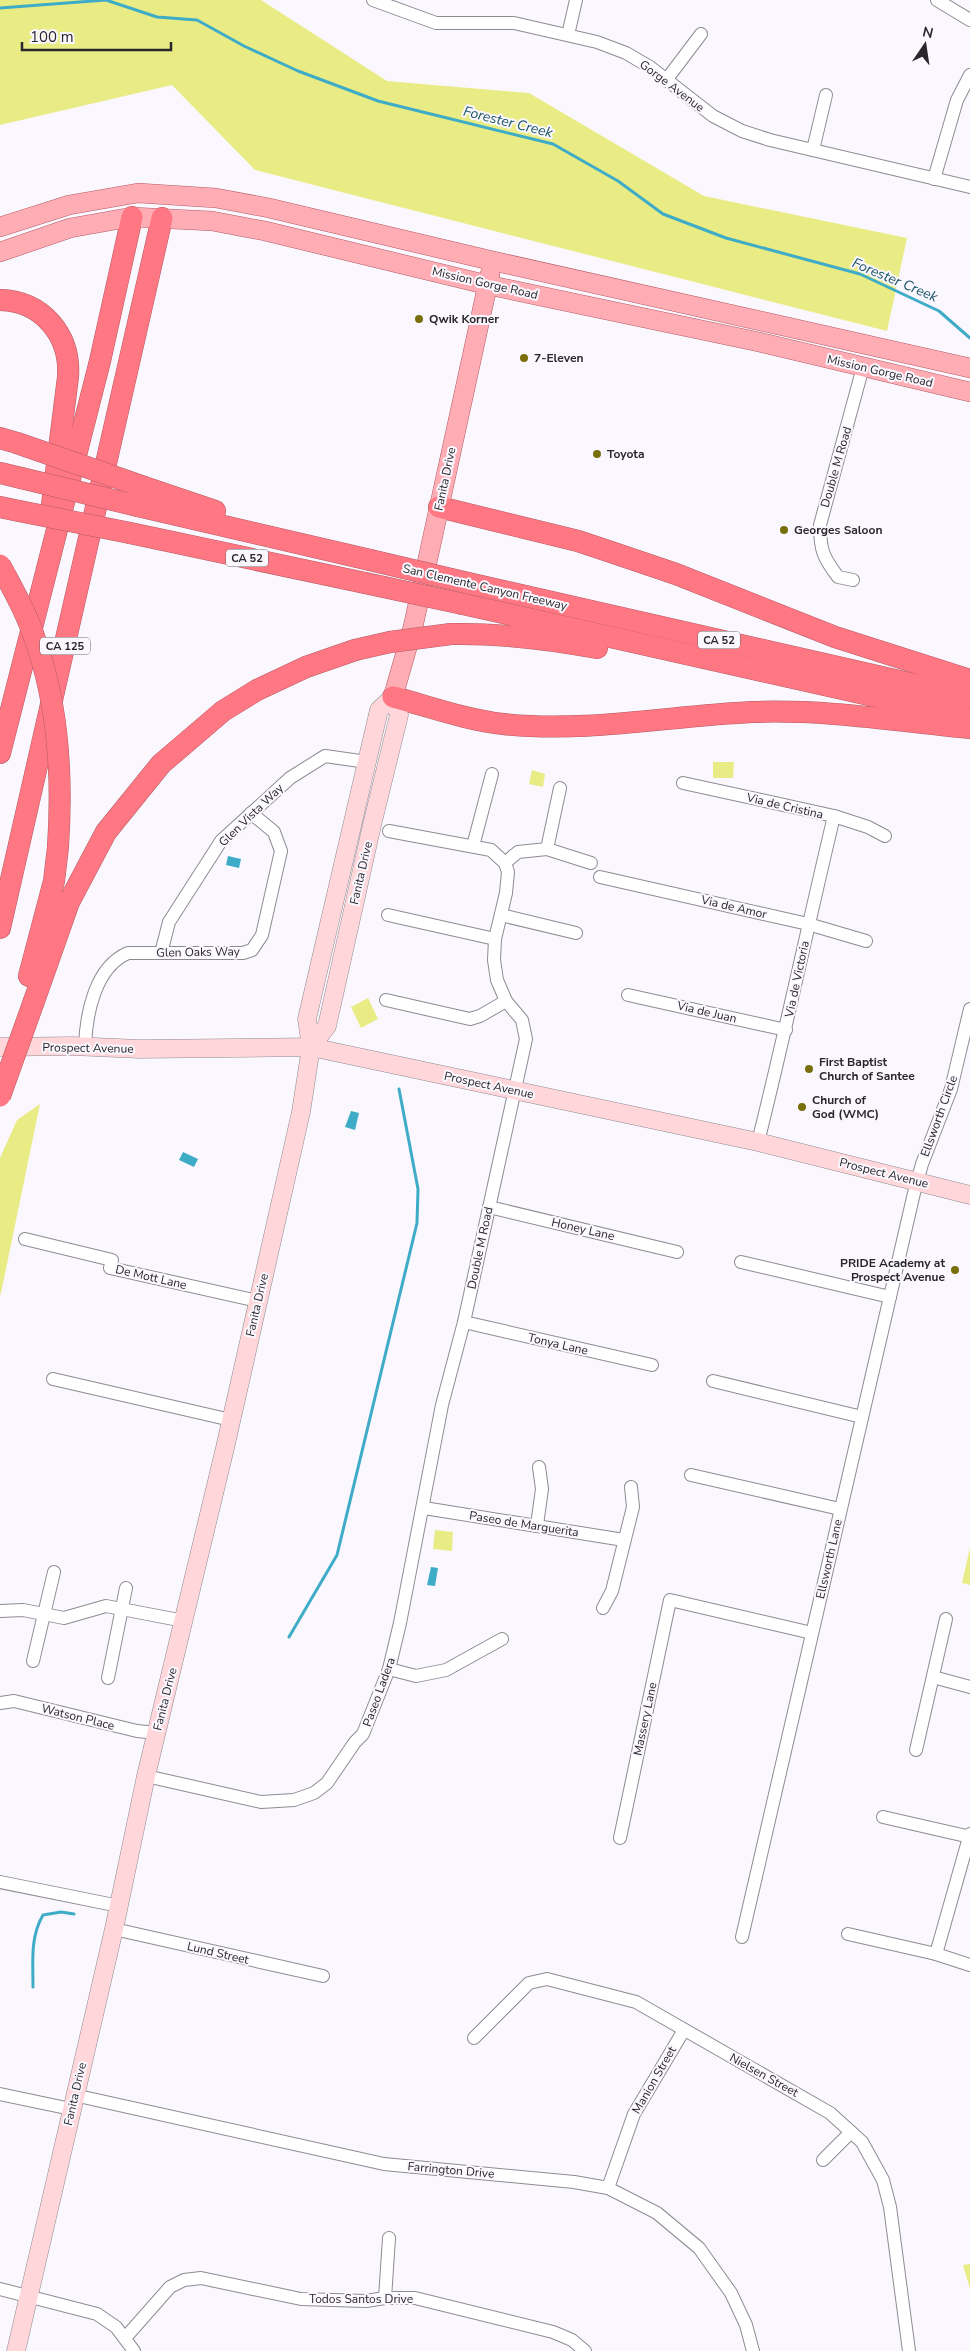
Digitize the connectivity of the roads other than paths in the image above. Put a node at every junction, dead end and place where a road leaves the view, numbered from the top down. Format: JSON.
{"nodes":[{"id":1,"x":373,"y":0,"type":"edge"},
{"id":2,"x":576,"y":0,"type":"edge"},
{"id":3,"x":937,"y":0,"type":"edge"},
{"id":4,"x":970,"y":20,"type":"edge"},
{"id":5,"x":568,"y":34,"type":"junction"},
{"id":6,"x":701,"y":34,"type":"dead end"},
{"id":7,"x":970,"y":75,"type":"edge"},
{"id":8,"x":666,"y":79,"type":"junction"},
{"id":9,"x":826,"y":95,"type":"dead end"},
{"id":10,"x":813,"y":150,"type":"junction"},
{"id":11,"x":934,"y":178,"type":"junction"},
{"id":12,"x":970,"y":186,"type":"edge"},
{"id":13,"x":138,"y":193,"type":"junction"},
{"id":14,"x":167,"y":194,"type":"junction"},
{"id":15,"x":132,"y":217,"type":"junction"},
{"id":16,"x":162,"y":218,"type":"junction"},
{"id":17,"x":0,"y":227,"type":"edge"},
{"id":18,"x":438,"y":248,"type":"junction"},
{"id":19,"x":0,"y":252,"type":"edge"},
{"id":20,"x":370,"y":256,"type":"junction"},
{"id":21,"x":493,"y":261,"type":"junction"},
{"id":22,"x":488,"y":285,"type":"junction"},
{"id":23,"x":0,"y":300,"type":"edge"},
{"id":24,"x":863,"y":367,"type":"junction"},
{"id":25,"x":967,"y":368,"type":"edge"},
{"id":26,"x":970,"y":392,"type":"edge"},
{"id":27,"x":8,"y":440,"type":"edge"},
{"id":28,"x":0,"y":473,"type":"edge"},
{"id":29,"x":141,"y":496,"type":"junction"},
{"id":30,"x":439,"y":507,"type":"junction"},
{"id":31,"x":9,"y":509,"type":"edge"},
{"id":32,"x":0,"y":565,"type":"edge"},
{"id":33,"x":853,"y":580,"type":"dead end"},
{"id":34,"x":466,"y":594,"type":"junction"},
{"id":35,"x":39,"y":600,"type":"junction"},
{"id":36,"x":970,"y":680,"type":"edge"},
{"id":37,"x":876,"y":696,"type":"junction"},
{"id":38,"x":393,"y":697,"type":"junction"},
{"id":39,"x":970,"y":697,"type":"edge"},
{"id":40,"x":970,"y":717,"type":"edge"},
{"id":41,"x":970,"y":728,"type":"edge"},
{"id":42,"x":0,"y":752,"type":"edge"},
{"id":43,"x":367,"y":762,"type":"junction"},
{"id":44,"x":492,"y":774,"type":"dead end"},
{"id":45,"x":683,"y":783,"type":"dead end"},
{"id":46,"x":560,"y":788,"type":"dead end"},
{"id":47,"x":251,"y":813,"type":"junction"},
{"id":48,"x":834,"y":816,"type":"junction"},
{"id":49,"x":389,"y":830,"type":"dead end"},
{"id":50,"x":884,"y":836,"type":"dead end"},
{"id":51,"x":473,"y":846,"type":"junction"},
{"id":52,"x":547,"y":849,"type":"junction"},
{"id":53,"x":505,"y":863,"type":"junction"},
{"id":54,"x":591,"y":863,"type":"dead end"},
{"id":55,"x":600,"y":877,"type":"dead end"},
{"id":56,"x":388,"y":915,"type":"dead end"},
{"id":57,"x":501,"y":915,"type":"junction"},
{"id":58,"x":808,"y":924,"type":"junction"},
{"id":59,"x":0,"y":928,"type":"edge"},
{"id":60,"x":576,"y":933,"type":"dead end"},
{"id":61,"x":495,"y":939,"type":"junction"},
{"id":62,"x":866,"y":941,"type":"dead end"},
{"id":63,"x":161,"y":953,"type":"junction"},
{"id":64,"x":628,"y":994,"type":"dead end"},
{"id":65,"x":386,"y":1000,"type":"dead end"},
{"id":66,"x":506,"y":1001,"type":"junction"},
{"id":67,"x":969,"y":1017,"type":"edge"},
{"id":68,"x":786,"y":1030,"type":"junction"},
{"id":69,"x":85,"y":1046,"type":"junction"},
{"id":70,"x":311,"y":1046,"type":"junction"},
{"id":71,"x":0,"y":1047,"type":"edge"},
{"id":72,"x":0,"y":1076,"type":"edge"},
{"id":73,"x":515,"y":1091,"type":"junction"},
{"id":74,"x":0,"y":1096,"type":"edge"},
{"id":75,"x":758,"y":1142,"type":"junction"},
{"id":76,"x":918,"y":1181,"type":"junction"},
{"id":77,"x":970,"y":1195,"type":"edge"},
{"id":78,"x":489,"y":1207,"type":"junction"},
{"id":79,"x":25,"y":1239,"type":"dead end"},
{"id":80,"x":678,"y":1252,"type":"dead end"},
{"id":81,"x":741,"y":1262,"type":"dead end"},
{"id":82,"x":890,"y":1297,"type":"junction"},
{"id":83,"x":258,"y":1301,"type":"junction"},
{"id":84,"x":464,"y":1322,"type":"junction"},
{"id":85,"x":652,"y":1366,"type":"dead end"},
{"id":86,"x":54,"y":1379,"type":"dead end"},
{"id":87,"x":713,"y":1381,"type":"dead end"},
{"id":88,"x":442,"y":1405,"type":"joint"},
{"id":89,"x":862,"y":1416,"type":"junction"},
{"id":90,"x":231,"y":1420,"type":"junction"},
{"id":91,"x":539,"y":1467,"type":"dead end"},
{"id":92,"x":691,"y":1476,"type":"dead end"},
{"id":93,"x":631,"y":1487,"type":"dead end"},
{"id":94,"x":424,"y":1508,"type":"junction"},
{"id":95,"x":840,"y":1509,"type":"junction"},
{"id":96,"x":537,"y":1525,"type":"junction"},
{"id":97,"x":624,"y":1540,"type":"junction"},
{"id":98,"x":54,"y":1572,"type":"dead end"},
{"id":99,"x":126,"y":1588,"type":"dead end"},
{"id":100,"x":603,"y":1608,"type":"dead end"},
{"id":101,"x":122,"y":1609,"type":"junction"},
{"id":102,"x":0,"y":1611,"type":"edge"},
{"id":103,"x":45,"y":1614,"type":"junction"},
{"id":104,"x":946,"y":1619,"type":"dead end"},
{"id":105,"x":184,"y":1621,"type":"junction"},
{"id":106,"x":812,"y":1633,"type":"junction"},
{"id":107,"x":502,"y":1639,"type":"dead end"},
{"id":108,"x":33,"y":1662,"type":"dead end"},
{"id":109,"x":389,"y":1669,"type":"junction"},
{"id":110,"x":933,"y":1677,"type":"junction"},
{"id":111,"x":108,"y":1678,"type":"dead end"},
{"id":112,"x":970,"y":1687,"type":"edge"},
{"id":113,"x":0,"y":1703,"type":"edge"},
{"id":114,"x":157,"y":1733,"type":"junction"},
{"id":115,"x":916,"y":1750,"type":"dead end"},
{"id":116,"x":146,"y":1776,"type":"junction"},
{"id":117,"x":883,"y":1816,"type":"dead end"},
{"id":118,"x":970,"y":1836,"type":"edge"},
{"id":119,"x":620,"y":1838,"type":"dead end"},
{"id":120,"x":0,"y":1882,"type":"edge"},
{"id":121,"x":119,"y":1906,"type":"junction"},
{"id":122,"x":114,"y":1929,"type":"junction"},
{"id":123,"x":848,"y":1934,"type":"dead end"},
{"id":124,"x":742,"y":1937,"type":"dead end"},
{"id":125,"x":936,"y":1954,"type":"junction"},
{"id":126,"x":970,"y":1965,"type":"edge"},
{"id":127,"x":324,"y":1976,"type":"dead end"},
{"id":128,"x":684,"y":2030,"type":"junction"},
{"id":129,"x":474,"y":2038,"type":"dead end"},
{"id":130,"x":0,"y":2094,"type":"edge"},
{"id":131,"x":73,"y":2102,"type":"junction"},
{"id":132,"x":852,"y":2132,"type":"junction"},
{"id":133,"x":823,"y":2160,"type":"dead end"},
{"id":134,"x":608,"y":2188,"type":"junction"},
{"id":135,"x":389,"y":2238,"type":"dead end"},
{"id":136,"x":0,"y":2288,"type":"edge"},
{"id":137,"x":28,"y":2296,"type":"junction"},
{"id":138,"x":385,"y":2298,"type":"junction"},
{"id":139,"x":125,"y":2338,"type":"junction"},
{"id":140,"x":16,"y":2351,"type":"edge"},
{"id":141,"x":134,"y":2351,"type":"edge"},
{"id":142,"x":585,"y":2351,"type":"edge"},
{"id":143,"x":753,"y":2351,"type":"edge"},
{"id":144,"x":909,"y":2351,"type":"edge"}],
"edges":[{"from":1,"to":5,"type":"street","name":"Gorge Avenue"},
{"from":2,"to":5,"type":"street"},
{"from":3,"to":4,"type":"street"},
{"from":5,"to":8,"type":"street","name":"Gorge Avenue"},
{"from":6,"to":8,"type":"street"},
{"from":7,"to":11,"type":"street"},
{"from":8,"to":10,"type":"street","name":"Gorge Avenue"},
{"from":9,"to":10,"type":"street"},
{"from":10,"to":11,"type":"street","name":"Gorge Avenue"},
{"from":11,"to":12,"type":"street","name":"Gorge Avenue"},
{"from":13,"to":14,"type":"main road","name":"Mission Gorge Road"},
{"from":13,"to":15,"type":"main road","number":"CA 125"},
{"from":13,"to":17,"type":"main road","name":"Mission Gorge Road"},
{"from":14,"to":16,"type":"main road","number":"CA 125"},
{"from":14,"to":18,"type":"main road","name":"Mission Gorge Road"},
{"from":15,"to":16,"type":"main road","name":"Mission Gorge Road"},
{"from":15,"to":19,"type":"main road","name":"Mission Gorge Road"},
{"from":15,"to":35,"type":"highway","number":"CA 125"},
{"from":16,"to":20,"type":"main road","name":"Mission Gorge Road"},
{"from":16,"to":59,"type":"highway","number":"CA 125"},
{"from":18,"to":20,"type":"main road"},
{"from":18,"to":21,"type":"main road","name":"Mission Gorge Road"},
{"from":20,"to":22,"type":"main road","name":"Mission Gorge Road"},
{"from":21,"to":22,"type":"main road","name":"Fanita Drive"},
{"from":21,"to":25,"type":"main road","name":"Mission Gorge Road"},
{"from":22,"to":24,"type":"main road","name":"Mission Gorge Road"},
{"from":22,"to":30,"type":"main road","name":"Fanita Drive"},
{"from":23,"to":35,"type":"highway"},
{"from":24,"to":26,"type":"main road","name":"Mission Gorge Road"},
{"from":24,"to":33,"type":"street","name":"Double M Road"},
{"from":27,"to":29,"type":"highway","bridge":true},
{"from":28,"to":29,"type":"highway","name":"San Clemente Canyon Freeway","number":"CA 52","bridge":true},
{"from":29,"to":34,"type":"highway","name":"San Clemente Canyon Freeway","number":"CA 52","bridge":true},
{"from":30,"to":36,"type":"highway"},
{"from":30,"to":38,"type":"main road","name":"Fanita Drive"},
{"from":31,"to":34,"type":"highway","name":"San Clemente Canyon Freeway","number":"CA 52","bridge":true},
{"from":32,"to":72,"type":"highway","bridge":true},
{"from":34,"to":37,"type":"highway","name":"San Clemente Canyon Freeway","number":"CA 52"},
{"from":34,"to":39,"type":"highway","name":"San Clemente Canyon Freeway","number":"CA 52"},
{"from":35,"to":42,"type":"highway","number":"CA 125"},
{"from":37,"to":40,"type":"highway","name":"San Clemente Canyon Freeway","number":"CA 52"},
{"from":37,"to":74,"type":"highway","bridge":true},
{"from":38,"to":41,"type":"highway"},
{"from":38,"to":43,"type":"main road","name":"Fanita Drive"},
{"from":38,"to":70,"type":"main road","name":"Fanita Drive"},
{"from":43,"to":47,"type":"street","name":"Glen Vista Way"},
{"from":43,"to":70,"type":"main road","name":"Fanita Drive"},
{"from":44,"to":51,"type":"street"},
{"from":45,"to":48,"type":"street","name":"Via de Cristina"},
{"from":46,"to":52,"type":"street"},
{"from":47,"to":63,"type":"street","name":"Glen Vista Way"},
{"from":47,"to":63,"type":"street","name":"Glen Oaks Way"},
{"from":48,"to":50,"type":"street","name":"Via de Cristina"},
{"from":48,"to":58,"type":"street","name":"Via de Victoria"},
{"from":49,"to":51,"type":"street"},
{"from":51,"to":53,"type":"street"},
{"from":52,"to":53,"type":"street"},
{"from":52,"to":54,"type":"street"},
{"from":53,"to":57,"type":"street","name":"Double M Road"},
{"from":55,"to":58,"type":"street","name":"Via de Amor"},
{"from":56,"to":61,"type":"street"},
{"from":57,"to":60,"type":"street"},
{"from":57,"to":61,"type":"street","name":"Double M Road"},
{"from":58,"to":62,"type":"street","name":"Via de Amor"},
{"from":58,"to":68,"type":"street","name":"Via de Victoria"},
{"from":61,"to":66,"type":"street","name":"Double M Road"},
{"from":63,"to":69,"type":"street","name":"Glen Oaks Way"},
{"from":64,"to":68,"type":"street","name":"Via de Juan"},
{"from":65,"to":66,"type":"street"},
{"from":66,"to":73,"type":"street","name":"Double M Road"},
{"from":67,"to":76,"type":"street","name":"Ellsworth Circle"},
{"from":68,"to":75,"type":"street","name":"Via de Victoria"},
{"from":69,"to":70,"type":"main road","name":"Prospect Avenue"},
{"from":69,"to":71,"type":"main road","name":"Prospect Avenue"},
{"from":70,"to":73,"type":"main road","name":"Prospect Avenue"},
{"from":70,"to":83,"type":"main road","name":"Fanita Drive"},
{"from":73,"to":75,"type":"main road","name":"Prospect Avenue"},
{"from":73,"to":78,"type":"street","name":"Double M Road"},
{"from":75,"to":76,"type":"main road","name":"Prospect Avenue"},
{"from":76,"to":77,"type":"main road","name":"Prospect Avenue"},
{"from":76,"to":82,"type":"street","name":"Ellsworth Lane"},
{"from":78,"to":80,"type":"street","name":"Honey Lane"},
{"from":78,"to":84,"type":"street","name":"Double M Road"},
{"from":79,"to":83,"type":"street","name":"De Mott Lane"},
{"from":81,"to":82,"type":"street"},
{"from":82,"to":89,"type":"street","name":"Ellsworth Lane"},
{"from":83,"to":90,"type":"main road","name":"Fanita Drive"},
{"from":84,"to":85,"type":"street","name":"Tonya Lane"},
{"from":84,"to":88,"type":"street","name":"Double M Road"},
{"from":86,"to":90,"type":"street"},
{"from":87,"to":89,"type":"street"},
{"from":88,"to":94,"type":"street","name":"Paseo Ladera"},
{"from":89,"to":95,"type":"street","name":"Ellsworth Lane"},
{"from":90,"to":105,"type":"main road","name":"Fanita Drive"},
{"from":91,"to":96,"type":"street"},
{"from":92,"to":95,"type":"street"},
{"from":93,"to":97,"type":"street"},
{"from":94,"to":96,"type":"street","name":"Paseo de Marguerita"},
{"from":94,"to":109,"type":"street","name":"Paseo Ladera"},
{"from":95,"to":106,"type":"street","name":"Ellsworth Lane"},
{"from":96,"to":97,"type":"street","name":"Paseo de Marguerita"},
{"from":97,"to":100,"type":"street"},
{"from":98,"to":103,"type":"street"},
{"from":99,"to":101,"type":"street"},
{"from":101,"to":103,"type":"street"},
{"from":101,"to":105,"type":"street"},
{"from":101,"to":111,"type":"street"},
{"from":102,"to":103,"type":"street"},
{"from":103,"to":108,"type":"street"},
{"from":104,"to":110,"type":"street"},
{"from":105,"to":114,"type":"main road","name":"Fanita Drive"},
{"from":106,"to":119,"type":"street","name":"Massery Lane"},
{"from":106,"to":124,"type":"street","name":"Ellsworth Lane"},
{"from":107,"to":109,"type":"street"},
{"from":109,"to":116,"type":"street","name":"Paseo Ladera"},
{"from":110,"to":112,"type":"street"},
{"from":110,"to":115,"type":"street"},
{"from":113,"to":114,"type":"street","name":"Watson Place"},
{"from":114,"to":116,"type":"main road","name":"Fanita Drive"},
{"from":116,"to":121,"type":"main road","name":"Fanita Drive"},
{"from":117,"to":118,"type":"street"},
{"from":118,"to":125,"type":"street"},
{"from":120,"to":121,"type":"street"},
{"from":121,"to":122,"type":"main road","name":"Fanita Drive"},
{"from":122,"to":127,"type":"street","name":"Lund Street"},
{"from":122,"to":131,"type":"main road","name":"Fanita Drive"},
{"from":123,"to":125,"type":"street"},
{"from":125,"to":126,"type":"street"},
{"from":128,"to":129,"type":"street","name":"Nielsen Street"},
{"from":128,"to":132,"type":"street","name":"Nielsen Street"},
{"from":128,"to":134,"type":"street","name":"Manion Street"},
{"from":130,"to":131,"type":"street","name":"Farrington Drive"},
{"from":131,"to":134,"type":"street","name":"Farrington Drive"},
{"from":131,"to":137,"type":"main road","name":"Fanita Drive"},
{"from":132,"to":133,"type":"street"},
{"from":132,"to":144,"type":"street","name":"Nielsen Street"},
{"from":134,"to":143,"type":"street","name":"Farrington Drive"},
{"from":135,"to":138,"type":"street"},
{"from":136,"to":137,"type":"street"},
{"from":137,"to":139,"type":"street"},
{"from":137,"to":140,"type":"main road","name":"Fanita Drive"},
{"from":138,"to":139,"type":"street","name":"Todos Santos Drive"},
{"from":138,"to":142,"type":"street","name":"Todos Santos Drive"},
{"from":139,"to":141,"type":"street"}]}
